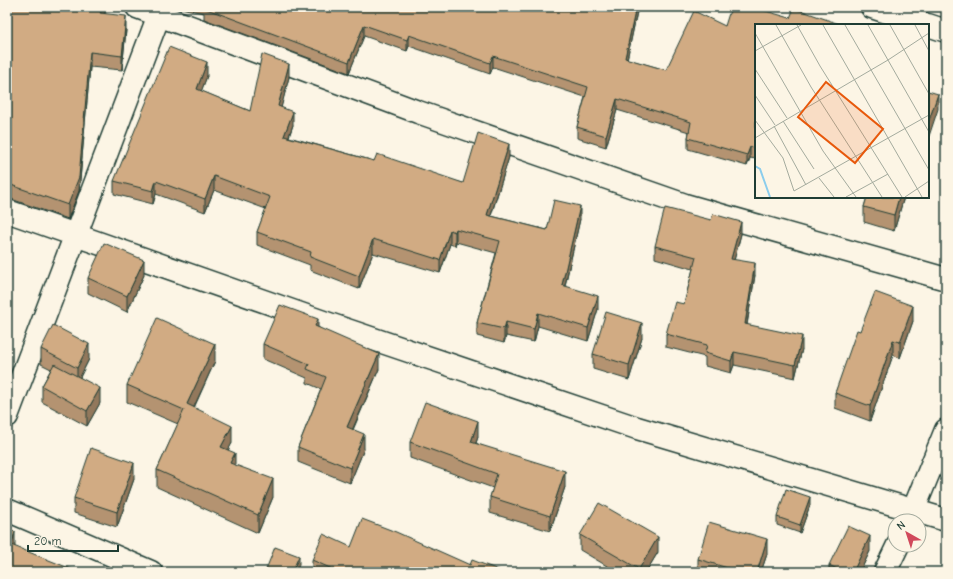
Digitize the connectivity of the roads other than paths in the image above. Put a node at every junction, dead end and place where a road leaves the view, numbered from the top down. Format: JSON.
{"nodes":[{"id":1,"x":137,"y":7,"type":"edge"},
{"id":2,"x":872,"y":7,"type":"edge"},
{"id":3,"x":161,"y":11,"type":"edge"},
{"id":4,"x":925,"y":24,"type":"edge"},
{"id":5,"x":929,"y":25,"type":"edge"},
{"id":6,"x":946,"y":31,"type":"edge"},
{"id":7,"x":7,"y":211,"type":"edge"},
{"id":8,"x":77,"y":235,"type":"junction"},
{"id":9,"x":946,"y":279,"type":"edge"},
{"id":10,"x":7,"y":416,"type":"edge"},
{"id":11,"x":946,"y":430,"type":"edge"},
{"id":12,"x":7,"y":510,"type":"edge"},
{"id":13,"x":902,"y":513,"type":"edge"},
{"id":14,"x":912,"y":513,"type":"edge"},
{"id":15,"x":927,"y":518,"type":"edge"},
{"id":16,"x":946,"y":520,"type":"edge"},
{"id":17,"x":894,"y":553,"type":"edge"},
{"id":18,"x":151,"y":572,"type":"edge"},
{"id":19,"x":886,"y":572,"type":"edge"}],
"edges":[{"from":1,"to":3,"type":"street"},
{"from":2,"to":4,"type":"street"},
{"from":3,"to":8,"type":"street"},
{"from":3,"to":9,"type":"street"},
{"from":5,"to":6,"type":"street"},
{"from":7,"to":8,"type":"street"},
{"from":8,"to":10,"type":"street"},
{"from":8,"to":13,"type":"street"},
{"from":11,"to":14,"type":"street"},
{"from":12,"to":18,"type":"street"},
{"from":15,"to":16,"type":"street"},
{"from":17,"to":19,"type":"street"}]}
